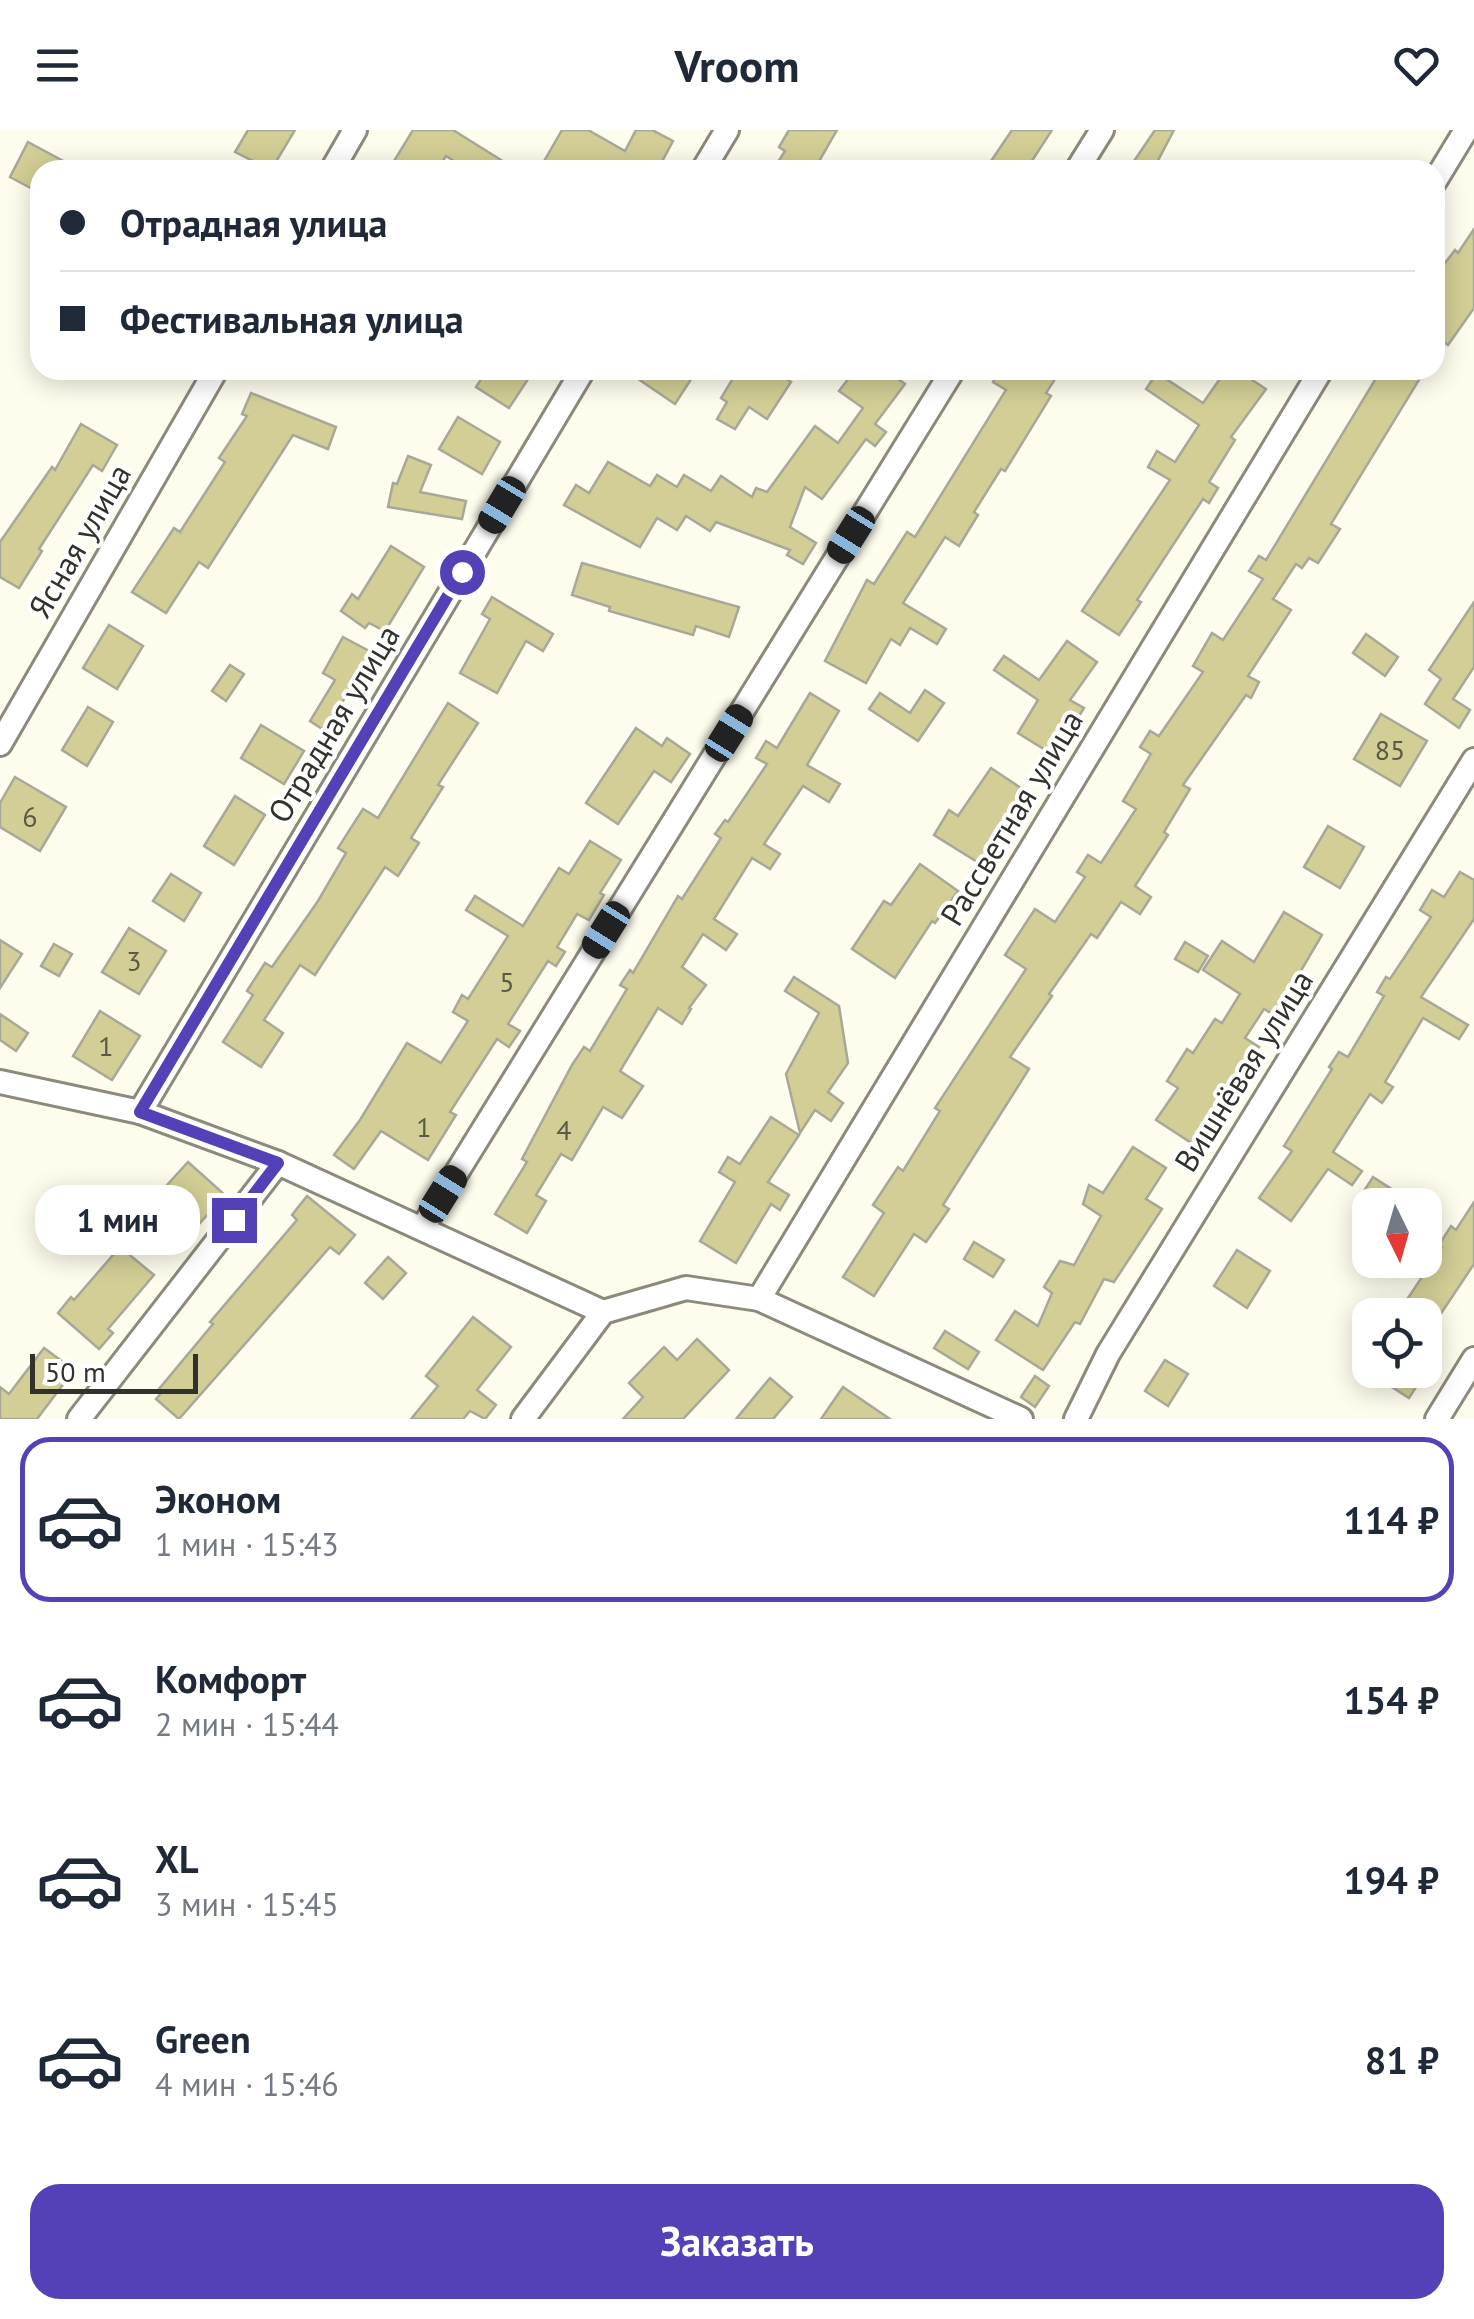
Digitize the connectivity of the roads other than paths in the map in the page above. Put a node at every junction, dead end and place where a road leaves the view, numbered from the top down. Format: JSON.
{"nodes":[{"id":1,"x":354,"y":130,"type":"edge"},
{"id":2,"x":726,"y":130,"type":"edge"},
{"id":3,"x":1102,"y":130,"type":"edge"},
{"id":4,"x":1466,"y":130,"type":"edge"},
{"id":5,"x":338,"y":160,"type":"edge"},
{"id":6,"x":709,"y":160,"type":"edge"},
{"id":7,"x":1083,"y":160,"type":"edge"},
{"id":8,"x":1445,"y":164,"type":"edge"},
{"id":9,"x":210,"y":380,"type":"edge"},
{"id":10,"x":577,"y":380,"type":"edge"},
{"id":11,"x":947,"y":380,"type":"edge"},
{"id":12,"x":1314,"y":380,"type":"edge"},
{"id":13,"x":0,"y":744,"type":"edge"},
{"id":14,"x":1474,"y":760,"type":"edge"},
{"id":15,"x":0,"y":1082,"type":"edge"},
{"id":16,"x":140,"y":1112,"type":"junction"},
{"id":17,"x":278,"y":1163,"type":"junction"},
{"id":18,"x":423,"y":1227,"type":"junction"},
{"id":19,"x":759,"y":1299,"type":"junction"},
{"id":20,"x":603,"y":1312,"type":"junction"},
{"id":21,"x":1474,"y":1359,"type":"edge"},
{"id":22,"x":1010,"y":1417,"type":"edge"},
{"id":23,"x":79,"y":1419,"type":"edge"},
{"id":24,"x":523,"y":1419,"type":"edge"},
{"id":25,"x":1076,"y":1419,"type":"edge"},
{"id":26,"x":1437,"y":1419,"type":"edge"}],
"edges":[{"from":1,"to":5,"type":"street"},
{"from":2,"to":6,"type":"street"},
{"from":3,"to":7,"type":"street"},
{"from":4,"to":8,"type":"street"},
{"from":9,"to":13,"type":"street","name":"Ясная улица"},
{"from":10,"to":16,"type":"street","name":"Отрадная улица"},
{"from":11,"to":18,"type":"street"},
{"from":12,"to":19,"type":"street","name":"Рассветная улица"},
{"from":14,"to":25,"type":"street","name":"Вишнёвая улица"},
{"from":15,"to":16,"type":"street"},
{"from":16,"to":17,"type":"street"},
{"from":17,"to":18,"type":"street"},
{"from":17,"to":23,"type":"street"},
{"from":18,"to":20,"type":"street"},
{"from":19,"to":20,"type":"street"},
{"from":19,"to":22,"type":"street"},
{"from":20,"to":24,"type":"street"},
{"from":21,"to":26,"type":"street"}]}
